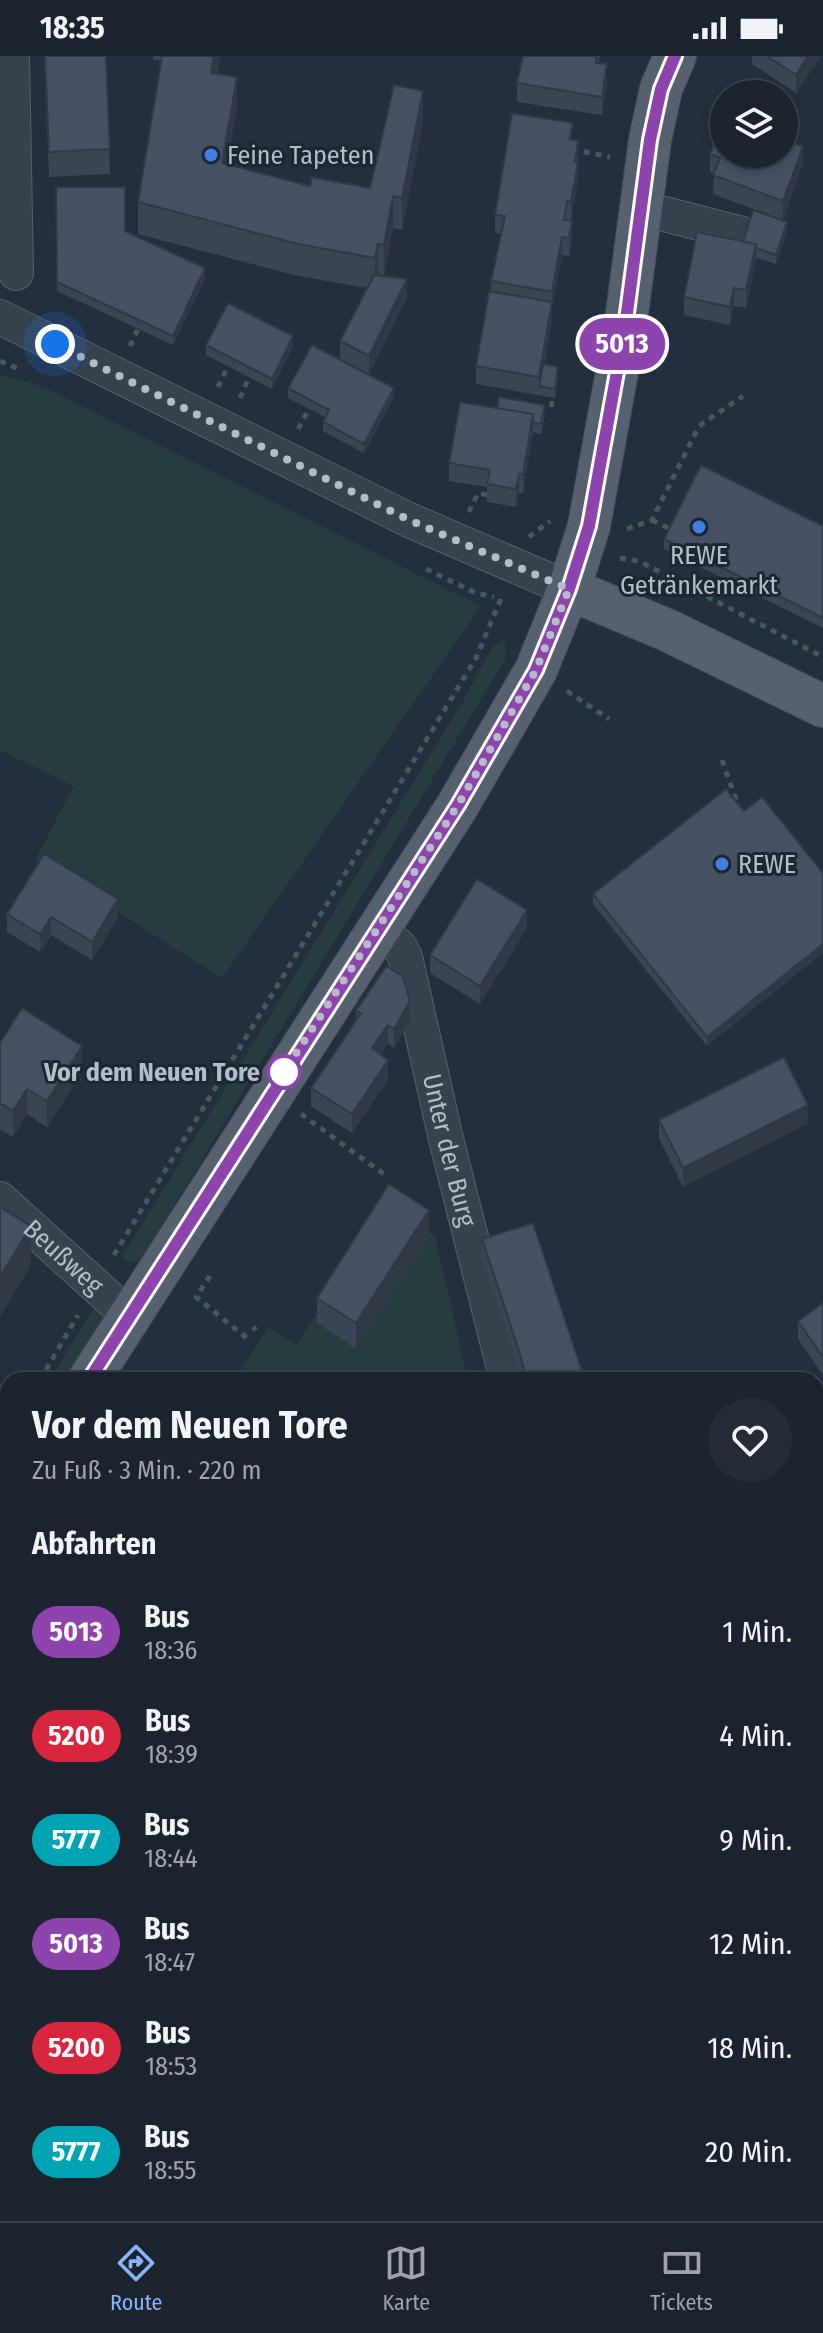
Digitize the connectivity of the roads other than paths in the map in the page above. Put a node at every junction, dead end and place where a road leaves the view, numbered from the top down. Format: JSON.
{"nodes":[{"id":1,"x":12,"y":56,"type":"edge"},
{"id":2,"x":675,"y":56,"type":"edge"},
{"id":3,"x":641,"y":208,"type":"junction"},
{"id":4,"x":742,"y":234,"type":"edge"},
{"id":5,"x":16,"y":273,"type":"dead end"},
{"id":6,"x":0,"y":317,"type":"edge"},
{"id":7,"x":569,"y":589,"type":"junction"},
{"id":8,"x":823,"y":706,"type":"edge"},
{"id":9,"x":377,"y":930,"type":"junction"},
{"id":10,"x":0,"y":1199,"type":"edge"},
{"id":11,"x":129,"y":1316,"type":"junction"},
{"id":12,"x":94,"y":1372,"type":"edge"},
{"id":13,"x":505,"y":1372,"type":"edge"}],
"edges":[{"from":1,"to":5,"type":"street"},
{"from":2,"to":3,"type":"main road"},
{"from":3,"to":4,"type":"street"},
{"from":3,"to":7,"type":"main road"},
{"from":6,"to":7,"type":"street"},
{"from":7,"to":8,"type":"main road"},
{"from":7,"to":9,"type":"main road"},
{"from":9,"to":11,"type":"main road"},
{"from":9,"to":13,"type":"street","name":"Unter der Burg"},
{"from":10,"to":11,"type":"street","name":"Beußweg"},
{"from":11,"to":12,"type":"main road"}]}
